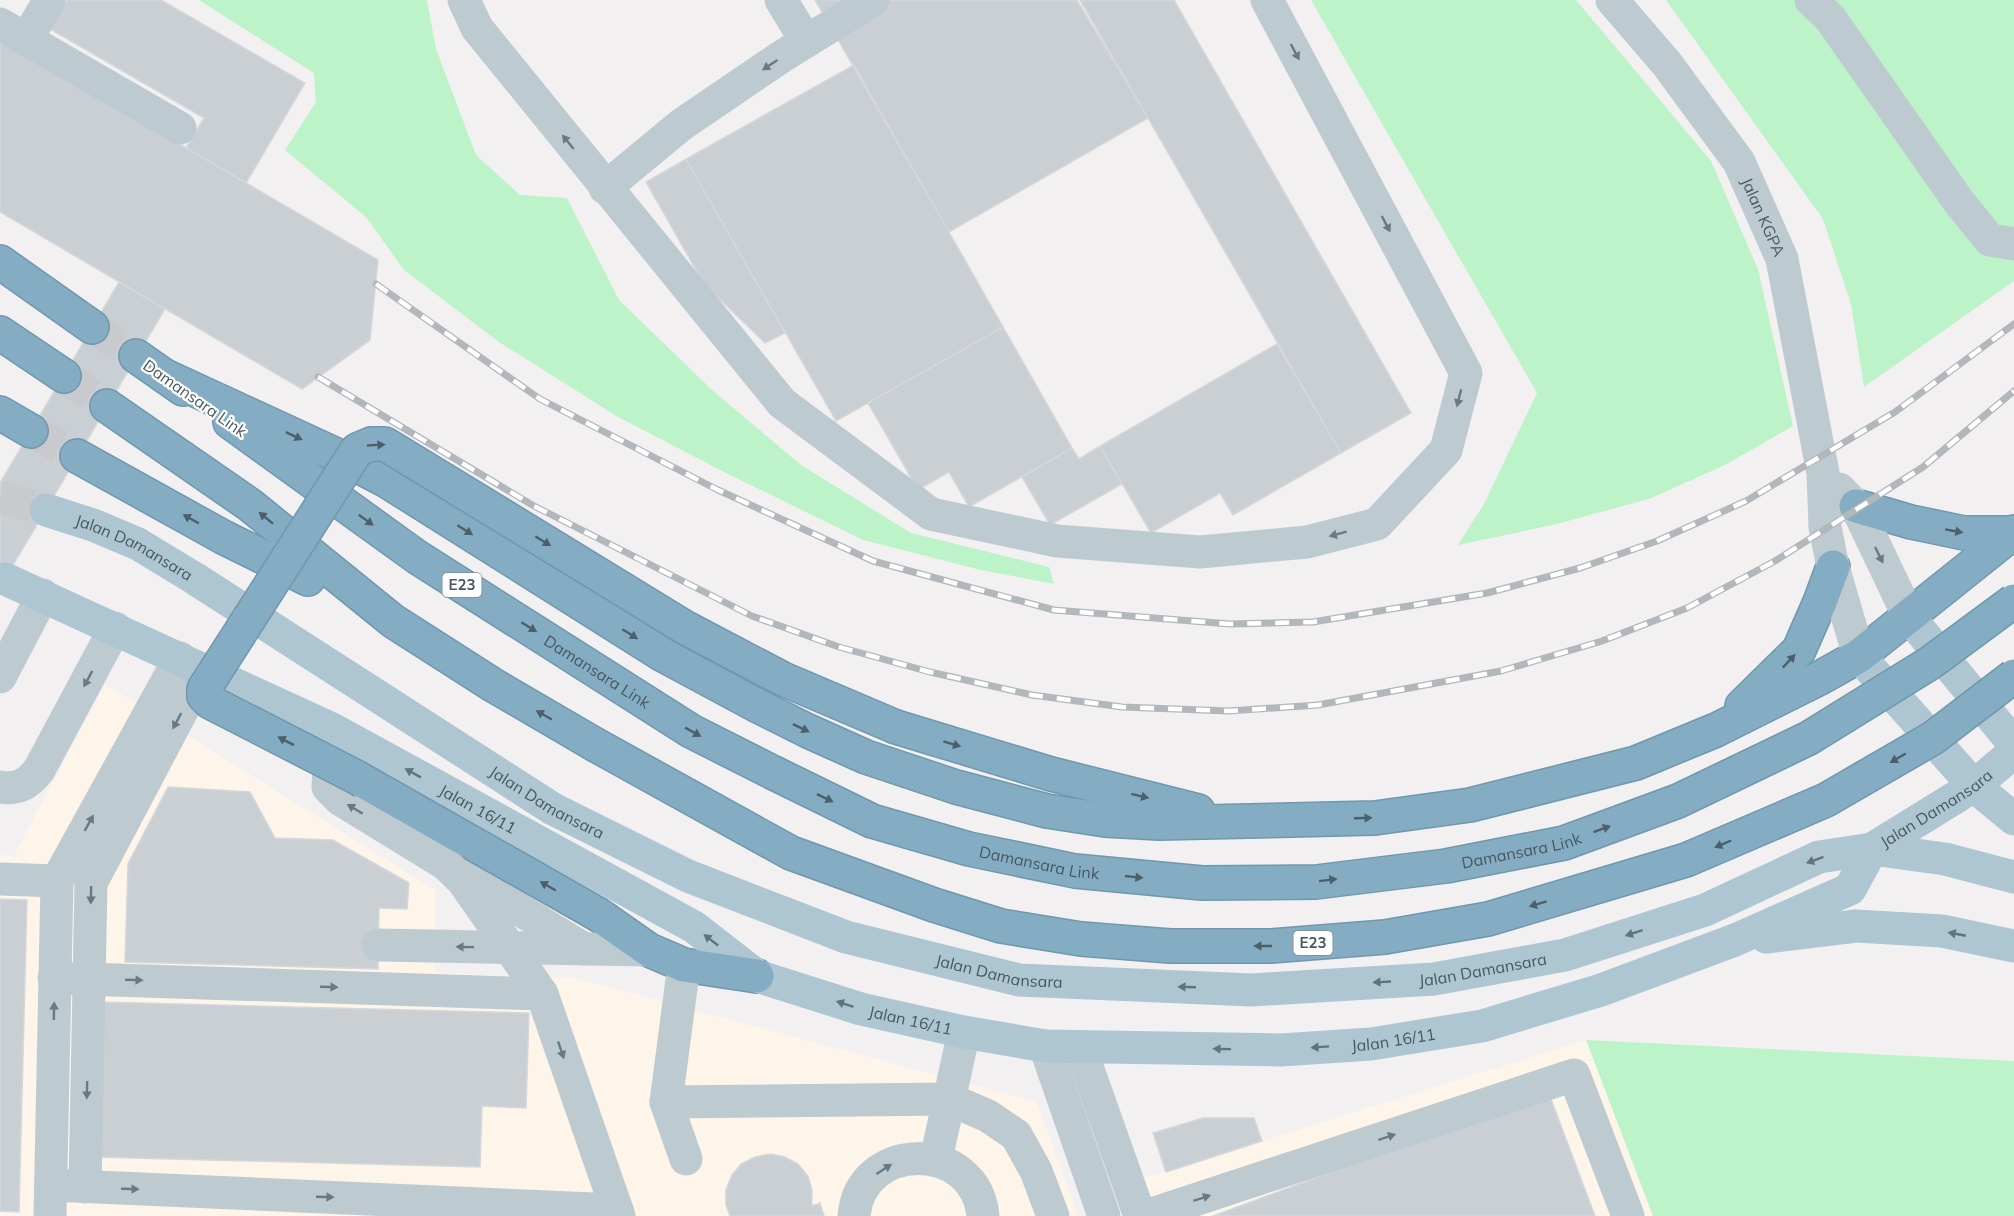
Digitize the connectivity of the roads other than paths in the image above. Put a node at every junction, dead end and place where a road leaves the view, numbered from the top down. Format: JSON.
{"nodes":[{"id":1,"x":464,"y":0,"type":"edge"},
{"id":2,"x":781,"y":0,"type":"edge"},
{"id":3,"x":873,"y":0,"type":"edge"},
{"id":4,"x":1267,"y":0,"type":"edge"},
{"id":5,"x":1612,"y":0,"type":"edge"},
{"id":6,"x":1811,"y":0,"type":"edge"},
{"id":7,"x":49,"y":1,"type":"edge"},
{"id":8,"x":13,"y":32,"type":"edge"},
{"id":9,"x":806,"y":41,"type":"junction"},
{"id":10,"x":180,"y":128,"type":"dead end"},
{"id":11,"x":605,"y":188,"type":"junction"},
{"id":12,"x":2014,"y":244,"type":"edge"},
{"id":13,"x":0,"y":262,"type":"edge"},
{"id":14,"x":92,"y":327,"type":"tunnel mouth"},
{"id":15,"x":0,"y":333,"type":"edge"},
{"id":16,"x":136,"y":356,"type":"tunnel mouth"},
{"id":17,"x":64,"y":376,"type":"tunnel mouth"},
{"id":18,"x":165,"y":376,"type":"junction"},
{"id":19,"x":106,"y":406,"type":"tunnel mouth"},
{"id":20,"x":0,"y":413,"type":"edge"},
{"id":21,"x":31,"y":431,"type":"tunnel mouth"},
{"id":22,"x":77,"y":456,"type":"tunnel mouth"},
{"id":23,"x":1823,"y":473,"type":"junction"},
{"id":24,"x":1856,"y":506,"type":"junction"},
{"id":25,"x":46,"y":510,"type":"tunnel mouth"},
{"id":26,"x":2014,"y":532,"type":"edge"},
{"id":27,"x":1833,"y":567,"type":"junction"},
{"id":28,"x":5,"y":579,"type":"dead end"},
{"id":29,"x":42,"y":595,"type":"junction"},
{"id":30,"x":2014,"y":601,"type":"edge"},
{"id":31,"x":1909,"y":617,"type":"junction"},
{"id":32,"x":393,"y":621,"type":"junction"},
{"id":33,"x":115,"y":628,"type":"junction"},
{"id":34,"x":1859,"y":656,"type":"junction"},
{"id":35,"x":192,"y":664,"type":"junction"},
{"id":36,"x":2014,"y":676,"type":"edge"},
{"id":37,"x":0,"y":677,"type":"edge"},
{"id":38,"x":332,"y":729,"type":"junction"},
{"id":39,"x":1716,"y":730,"type":"junction"},
{"id":40,"x":2014,"y":744,"type":"edge"},
{"id":41,"x":2014,"y":752,"type":"edge"},
{"id":42,"x":356,"y":777,"type":"junction"},
{"id":43,"x":1974,"y":786,"type":"junction"},
{"id":44,"x":0,"y":787,"type":"edge"},
{"id":45,"x":2014,"y":819,"type":"edge"},
{"id":46,"x":1242,"y":822,"type":"junction"},
{"id":47,"x":1872,"y":849,"type":"junction"},
{"id":48,"x":2014,"y":877,"type":"edge"},
{"id":49,"x":0,"y":879,"type":"edge"},
{"id":50,"x":57,"y":881,"type":"junction"},
{"id":51,"x":1735,"y":940,"type":"junction"},
{"id":52,"x":378,"y":945,"type":"dead end"},
{"id":53,"x":2014,"y":946,"type":"edge"},
{"id":54,"x":584,"y":949,"type":"junction"},
{"id":55,"x":649,"y":950,"type":"junction"},
{"id":56,"x":684,"y":965,"type":"junction"},
{"id":57,"x":757,"y":976,"type":"junction"},
{"id":58,"x":54,"y":978,"type":"junction"},
{"id":59,"x":89,"y":979,"type":"junction"},
{"id":60,"x":542,"y":994,"type":"junction"},
{"id":61,"x":964,"y":1032,"type":"junction"},
{"id":62,"x":1044,"y":1046,"type":"junction"},
{"id":63,"x":1080,"y":1047,"type":"junction"},
{"id":64,"x":949,"y":1099,"type":"junction"},
{"id":65,"x":666,"y":1102,"type":"junction"},
{"id":66,"x":686,"y":1159,"type":"dead end"},
{"id":67,"x":936,"y":1159,"type":"junction"},
{"id":68,"x":85,"y":1187,"type":"junction"},
{"id":69,"x":50,"y":1201,"type":"edge"},
{"id":70,"x":618,"y":1213,"type":"edge"},
{"id":71,"x":854,"y":1216,"type":"edge"},
{"id":72,"x":983,"y":1216,"type":"edge"},
{"id":73,"x":1053,"y":1216,"type":"edge"},
{"id":74,"x":1104,"y":1216,"type":"edge"},
{"id":75,"x":1140,"y":1216,"type":"edge"},
{"id":76,"x":1146,"y":1216,"type":"edge"},
{"id":77,"x":1628,"y":1216,"type":"edge"}],
"edges":[{"from":11,"to":1,"type":"lane","one_way":true},
{"from":2,"to":9,"type":"lane"},
{"from":3,"to":9,"type":"lane"},
{"from":4,"to":11,"type":"lane","one_way":true},
{"from":5,"to":23,"type":"lane","name":"Jalan KGPA"},
{"from":6,"to":12,"type":"lane"},
{"from":7,"to":8,"type":"lane"},
{"from":8,"to":10,"type":"lane"},
{"from":9,"to":11,"type":"lane","one_way":true},
{"from":13,"to":14,"type":"highway"},
{"from":15,"to":17,"type":"highway"},
{"from":16,"to":18,"type":"highway","name":"Damansara Link","number":"E23"},
{"from":18,"to":30,"type":"highway","name":"Damansara Link","number":"E23","one_way":true,"bridge":true},
{"from":18,"to":46,"type":"highway","one_way":true},
{"from":32,"to":19,"type":"highway","number":"E23","one_way":true},
{"from":20,"to":21,"type":"highway"},
{"from":32,"to":22,"type":"highway","one_way":true},
{"from":23,"to":24,"type":"lane"},
{"from":23,"to":27,"type":"lane","name":"Jalan KGPA"},
{"from":24,"to":26,"type":"highway","one_way":true},
{"from":24,"to":31,"type":"lane","one_way":true},
{"from":47,"to":25,"type":"main road","name":"Jalan Damansara","one_way":true},
{"from":26,"to":31,"type":"highway"},
{"from":27,"to":34,"type":"lane","name":"Jalan KGPA"},
{"from":39,"to":27,"type":"highway","one_way":true},
{"from":28,"to":29,"type":"main road","name":"Jalan 16/11"},
{"from":29,"to":33,"type":"main road","name":"Jalan 16/11"},
{"from":29,"to":37,"type":"lane"},
{"from":31,"to":34,"type":"highway"},
{"from":31,"to":40,"type":"main road"},
{"from":36,"to":32,"type":"highway","number":"E23","one_way":true,"bridge":true},
{"from":33,"to":35,"type":"main road","name":"Jalan 16/11"},
{"from":33,"to":44,"type":"lane","one_way":true},
{"from":34,"to":39,"type":"highway"},
{"from":34,"to":43,"type":"main road"},
{"from":35,"to":38,"type":"main road","name":"Jalan 16/11"},
{"from":50,"to":35,"type":"lane","one_way":true},
{"from":35,"to":59,"type":"lane","one_way":true},
{"from":54,"to":38,"type":"lane","one_way":true},
{"from":57,"to":38,"type":"main road","name":"Jalan 16/11","one_way":true},
{"from":46,"to":39,"type":"highway","one_way":true},
{"from":41,"to":43,"type":"main road","name":"Jalan Damansara"},
{"from":42,"to":46,"type":"highway","one_way":true,"bridge":true},
{"from":55,"to":42,"type":"highway","one_way":true,"bridge":true},
{"from":42,"to":60,"type":"lane","bridge":true},
{"from":43,"to":45,"type":"main road"},
{"from":43,"to":47,"type":"main road","name":"Jalan Damansara"},
{"from":47,"to":48,"type":"main road"},
{"from":47,"to":51,"type":"main road","name":"Jalan 16/11"},
{"from":49,"to":50,"type":"lane"},
{"from":50,"to":58,"type":"lane"},
{"from":53,"to":51,"type":"main road","one_way":true},
{"from":51,"to":63,"type":"main road","name":"Jalan 16/11","one_way":true},
{"from":54,"to":52,"type":"lane","one_way":true},
{"from":54,"to":55,"type":"lane"},
{"from":55,"to":56,"type":"highway"},
{"from":56,"to":57,"type":"highway"},
{"from":56,"to":65,"type":"lane"},
{"from":61,"to":57,"type":"main road","name":"Jalan 16/11","one_way":true},
{"from":58,"to":59,"type":"lane"},
{"from":69,"to":58,"type":"lane","one_way":true},
{"from":59,"to":60,"type":"lane","one_way":true},
{"from":59,"to":68,"type":"lane","one_way":true},
{"from":60,"to":70,"type":"lane","one_way":true},
{"from":61,"to":62,"type":"main road","name":"Jalan 16/11"},
{"from":61,"to":64,"type":"lane"},
{"from":62,"to":63,"type":"main road","name":"Jalan 16/11"},
{"from":62,"to":74,"type":"lane"},
{"from":63,"to":75,"type":"lane"},
{"from":64,"to":65,"type":"lane"},
{"from":64,"to":67,"type":"lane"},
{"from":64,"to":73,"type":"lane"},
{"from":65,"to":66,"type":"lane"},
{"from":71,"to":67,"type":"lane","one_way":true},
{"from":67,"to":72,"type":"lane"},
{"from":68,"to":69,"type":"lane"},
{"from":68,"to":70,"type":"lane","one_way":true},
{"from":76,"to":77,"type":"lane","one_way":true}]}
